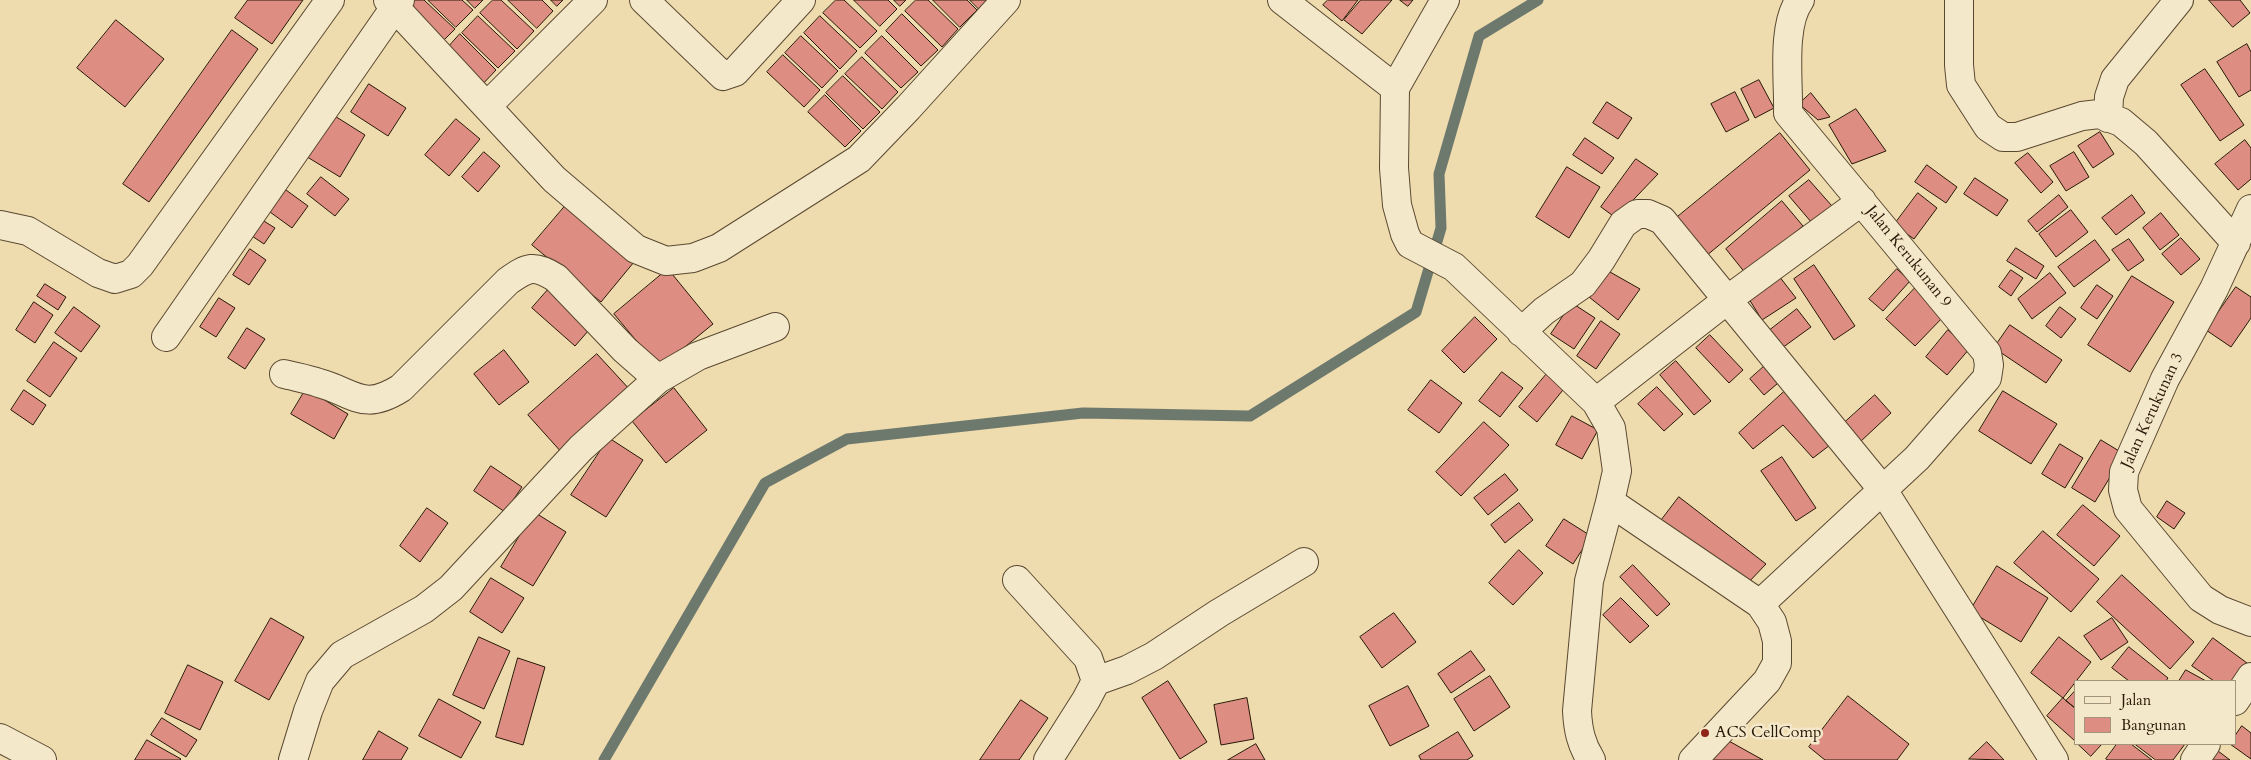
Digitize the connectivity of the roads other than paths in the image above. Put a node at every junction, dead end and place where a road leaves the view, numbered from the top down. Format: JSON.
{"nodes":[{"id":1,"x":330,"y":0,"type":"edge"},
{"id":2,"x":593,"y":0,"type":"edge"},
{"id":3,"x":644,"y":0,"type":"edge"},
{"id":4,"x":800,"y":0,"type":"edge"},
{"id":5,"x":1006,"y":0,"type":"edge"},
{"id":6,"x":1282,"y":0,"type":"edge"},
{"id":7,"x":1445,"y":0,"type":"edge"},
{"id":8,"x":1800,"y":0,"type":"edge"},
{"id":9,"x":1959,"y":0,"type":"edge"},
{"id":10,"x":2179,"y":0,"type":"edge"},
{"id":11,"x":394,"y":3,"type":"edge"},
{"id":12,"x":1396,"y":88,"type":"junction"},
{"id":13,"x":486,"y":106,"type":"junction"},
{"id":14,"x":2108,"y":118,"type":"junction"},
{"id":15,"x":1862,"y":201,"type":"junction"},
{"id":16,"x":2251,"y":209,"type":"edge"},
{"id":17,"x":0,"y":225,"type":"edge"},
{"id":18,"x":2236,"y":243,"type":"junction"},
{"id":19,"x":1727,"y":300,"type":"junction"},
{"id":20,"x":775,"y":327,"type":"dead end"},
{"id":21,"x":1521,"y":332,"type":"junction"},
{"id":22,"x":166,"y":337,"type":"dead end"},
{"id":23,"x":284,"y":374,"type":"dead end"},
{"id":24,"x":658,"y":379,"type":"junction"},
{"id":25,"x":1596,"y":402,"type":"junction"},
{"id":26,"x":1883,"y":490,"type":"junction"},
{"id":27,"x":1610,"y":502,"type":"junction"},
{"id":28,"x":1304,"y":562,"type":"dead end"},
{"id":29,"x":1017,"y":580,"type":"dead end"},
{"id":30,"x":1760,"y":604,"type":"junction"},
{"id":31,"x":2251,"y":622,"type":"edge"},
{"id":32,"x":2251,"y":677,"type":"edge"},
{"id":33,"x":1096,"y":680,"type":"junction"},
{"id":34,"x":2236,"y":700,"type":"edge"},
{"id":35,"x":0,"y":738,"type":"edge"},
{"id":36,"x":2205,"y":745,"type":"edge"},
{"id":37,"x":42,"y":760,"type":"edge"},
{"id":38,"x":293,"y":760,"type":"edge"},
{"id":39,"x":1048,"y":760,"type":"edge"},
{"id":40,"x":1592,"y":760,"type":"edge"},
{"id":41,"x":1693,"y":760,"type":"edge"},
{"id":42,"x":2054,"y":760,"type":"edge"},
{"id":43,"x":2195,"y":760,"type":"edge"}],
"edges":[{"from":1,"to":17,"type":"street"},
{"from":2,"to":13,"type":"street"},
{"from":3,"to":4,"type":"street"},
{"from":5,"to":13,"type":"street"},
{"from":6,"to":12,"type":"street"},
{"from":7,"to":12,"type":"street"},
{"from":8,"to":15,"type":"street","name":"Jalan Kerukunan 9"},
{"from":9,"to":14,"type":"street"},
{"from":10,"to":14,"type":"street"},
{"from":11,"to":13,"type":"street"},
{"from":11,"to":22,"type":"street"},
{"from":12,"to":21,"type":"street"},
{"from":14,"to":18,"type":"street"},
{"from":15,"to":19,"type":"street"},
{"from":15,"to":26,"type":"street","name":"Jalan Kerukunan 9"},
{"from":16,"to":18,"type":"street","name":"Jalan Kerukunan 3"},
{"from":18,"to":31,"type":"street","name":"Jalan Kerukunan 3"},
{"from":19,"to":21,"type":"street"},
{"from":19,"to":25,"type":"street"},
{"from":19,"to":26,"type":"street"},
{"from":20,"to":24,"type":"street"},
{"from":21,"to":25,"type":"street"},
{"from":23,"to":24,"type":"street"},
{"from":24,"to":38,"type":"street"},
{"from":25,"to":27,"type":"street"},
{"from":26,"to":30,"type":"street","name":"Jalan Kerukunan 9"},
{"from":26,"to":42,"type":"street"},
{"from":27,"to":30,"type":"street"},
{"from":27,"to":40,"type":"street"},
{"from":28,"to":33,"type":"street"},
{"from":29,"to":33,"type":"street"},
{"from":30,"to":41,"type":"street"},
{"from":32,"to":34,"type":"street"},
{"from":33,"to":39,"type":"street"},
{"from":35,"to":37,"type":"street"},
{"from":36,"to":43,"type":"street"}]}
